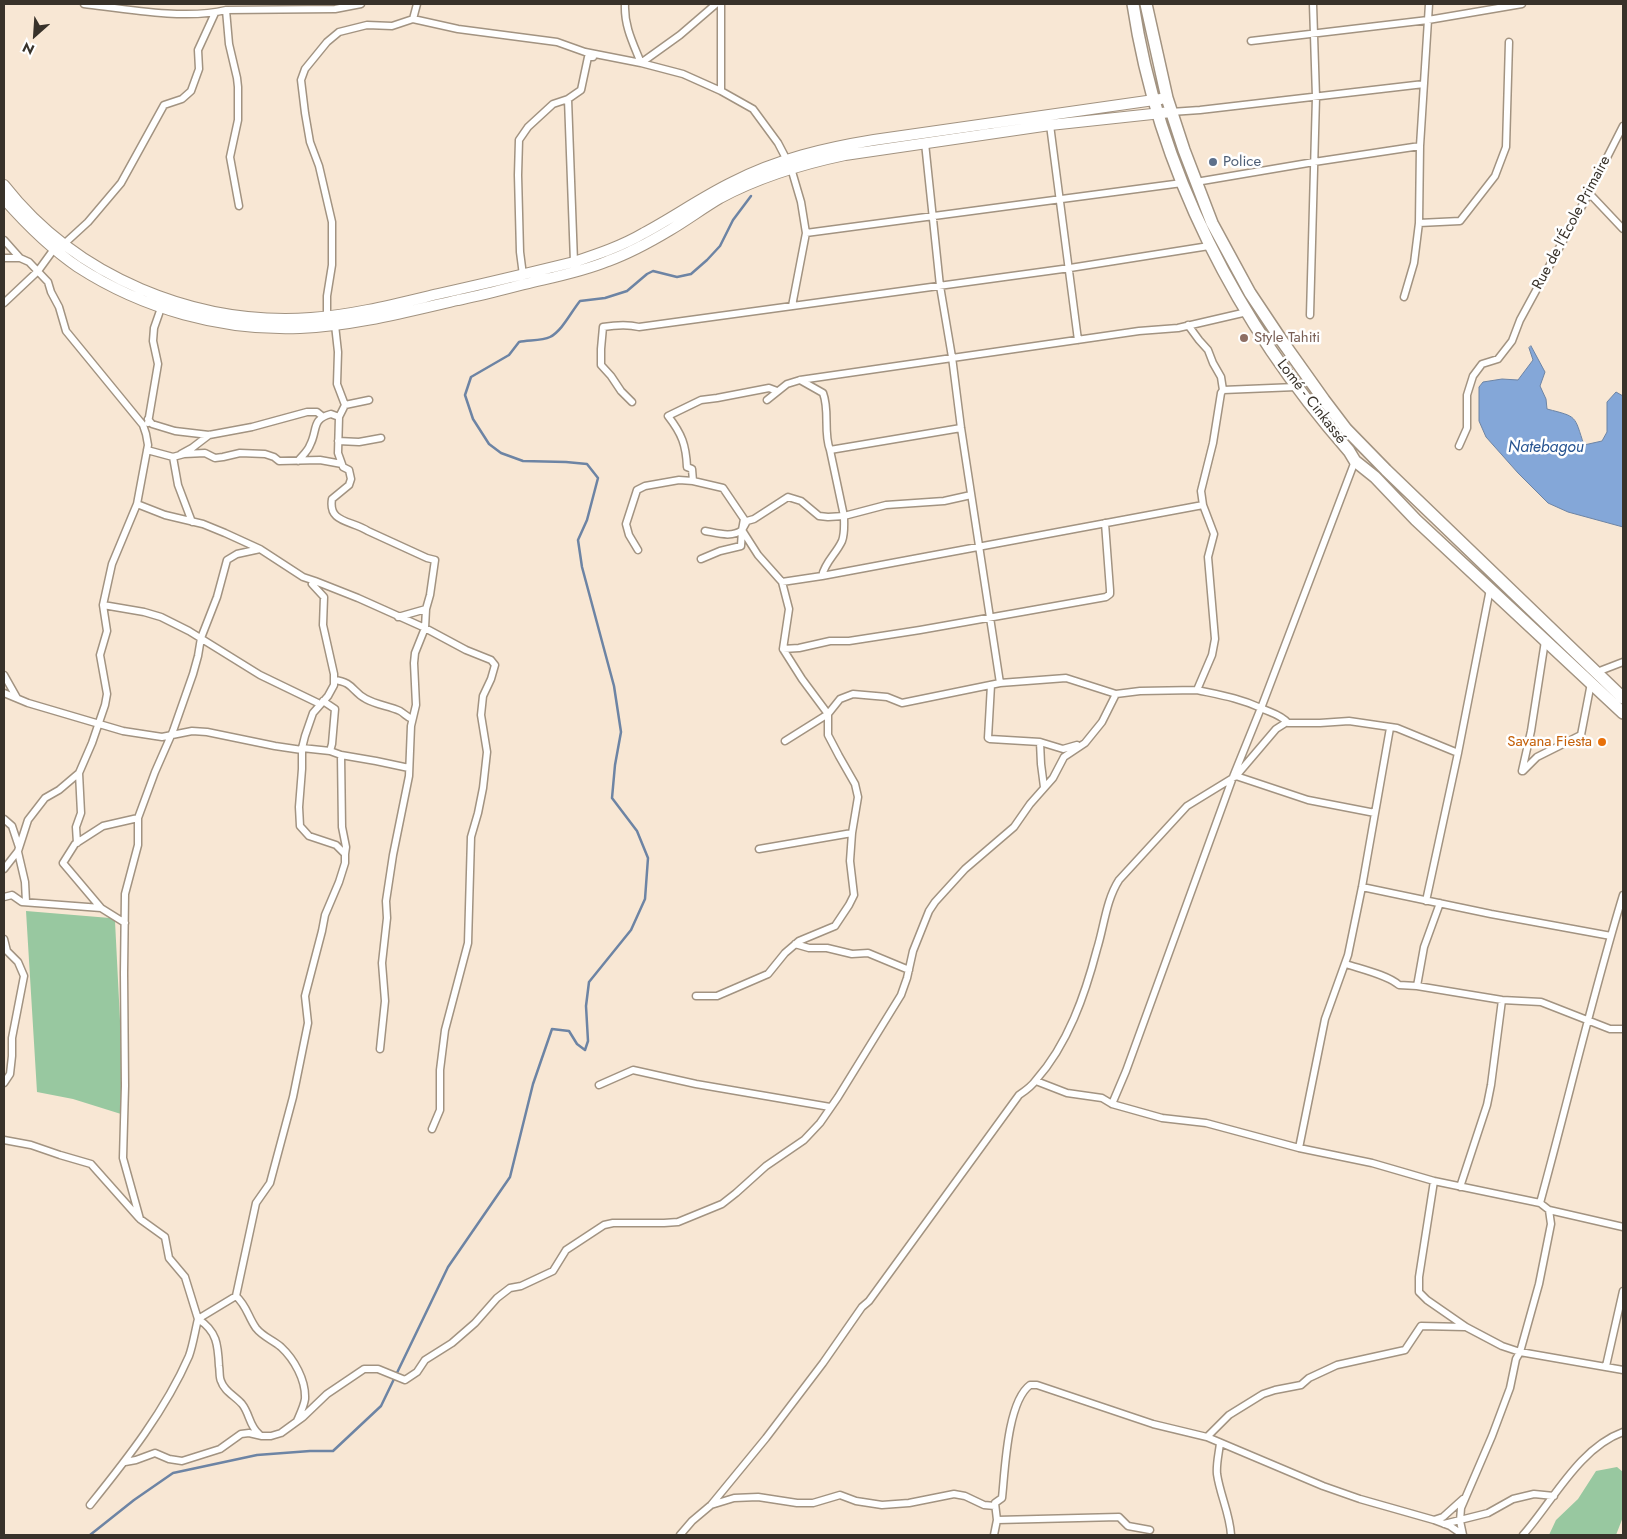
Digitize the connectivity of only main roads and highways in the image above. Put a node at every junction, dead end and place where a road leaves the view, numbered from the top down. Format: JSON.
{"nodes":[{"id":1,"x":1133,"y":4,"type":"edge"},
{"id":2,"x":1146,"y":4,"type":"edge"},
{"id":3,"x":1167,"y":98,"type":"junction"},
{"id":4,"x":1153,"y":100,"type":"junction"},
{"id":5,"x":1171,"y":112,"type":"junction"},
{"id":6,"x":1158,"y":113,"type":"junction"},
{"id":7,"x":789,"y":164,"type":"junction"},
{"id":8,"x":4,"y":185,"type":"edge"},
{"id":9,"x":4,"y":199,"type":"edge"},
{"id":10,"x":1623,"y":698,"type":"edge"},
{"id":11,"x":1623,"y":713,"type":"edge"}],
"edges":[{"from":1,"to":4,"type":"highway","name":"Lomé - Cinkassé"},
{"from":2,"to":3,"type":"highway","name":"Lomé - Cinkassé"},
{"from":3,"to":4,"type":"main road"},
{"from":3,"to":5,"type":"highway","name":"Lomé - Cinkassé"},
{"from":4,"to":6,"type":"highway","name":"Lomé - Cinkassé"},
{"from":4,"to":7,"type":"main road"},
{"from":5,"to":6,"type":"main road"},
{"from":5,"to":10,"type":"highway","name":"Lomé - Cinkassé"},
{"from":6,"to":7,"type":"main road"},
{"from":6,"to":11,"type":"highway","name":"Lomé - Cinkassé"},
{"from":7,"to":8,"type":"main road"},
{"from":7,"to":9,"type":"main road"}]}
